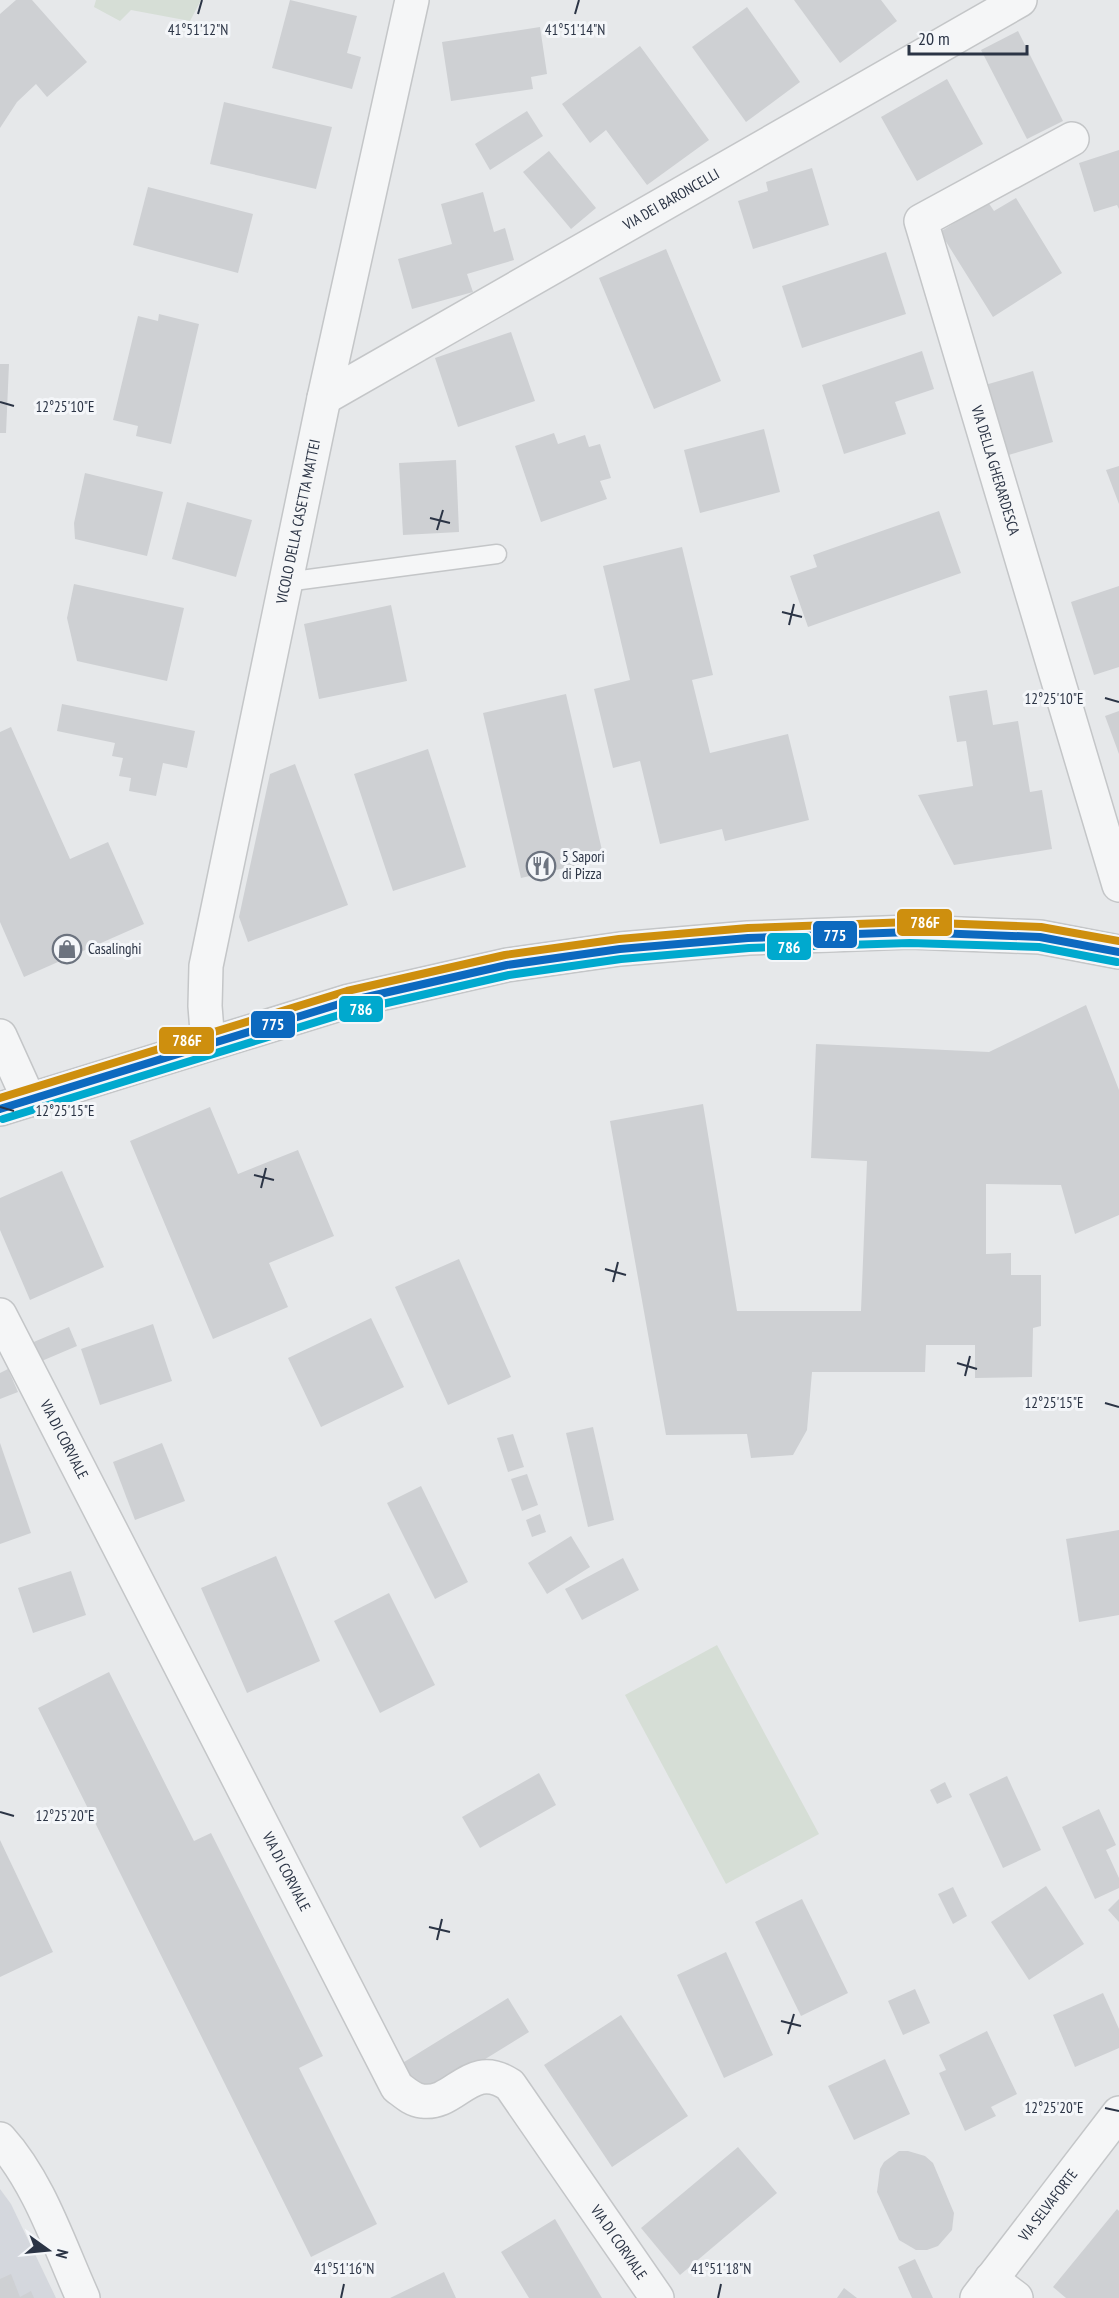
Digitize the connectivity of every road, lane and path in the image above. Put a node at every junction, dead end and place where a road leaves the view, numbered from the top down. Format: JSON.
{"nodes":[{"id":1,"x":412,"y":0,"type":"edge"},
{"id":2,"x":1020,"y":0,"type":"edge"},
{"id":3,"x":1072,"y":138,"type":"dead end"},
{"id":4,"x":324,"y":398,"type":"junction"},
{"id":5,"x":497,"y":554,"type":"dead end"},
{"id":6,"x":286,"y":582,"type":"junction"},
{"id":7,"x":1119,"y":885,"type":"edge"},
{"id":8,"x":1119,"y":952,"type":"edge"},
{"id":9,"x":0,"y":1036,"type":"edge"},
{"id":10,"x":208,"y":1044,"type":"junction"},
{"id":11,"x":14,"y":1105,"type":"edge"},
{"id":12,"x":0,"y":1315,"type":"edge"},
{"id":13,"x":1119,"y":2113,"type":"edge"},
{"id":14,"x":0,"y":2139,"type":"edge"},
{"id":15,"x":995,"y":2292,"type":"edge"},
{"id":16,"x":83,"y":2298,"type":"edge"},
{"id":17,"x":657,"y":2298,"type":"edge"}],
"edges":[{"from":1,"to":4,"type":"street","name":"VICOLO DELLA CASETTA MATTEI"},
{"from":2,"to":4,"type":"street","name":"VIA DEI BARONCELLI"},
{"from":3,"to":7,"type":"street","name":"VIA DELLA GHERARDESCA"},
{"from":4,"to":6,"type":"street","name":"VICOLO DELLA CASETTA MATTEI"},
{"from":5,"to":6,"type":"lane"},
{"from":6,"to":10,"type":"street","name":"VICOLO DELLA CASETTA MATTEI"},
{"from":8,"to":10,"type":"main road"},
{"from":9,"to":11,"type":"street"},
{"from":10,"to":11,"type":"main road"},
{"from":12,"to":17,"type":"street","name":"VIA DI CORVIALE"},
{"from":13,"to":15,"type":"street","name":"VIA SELVAFORTE"},
{"from":14,"to":16,"type":"street"}]}
